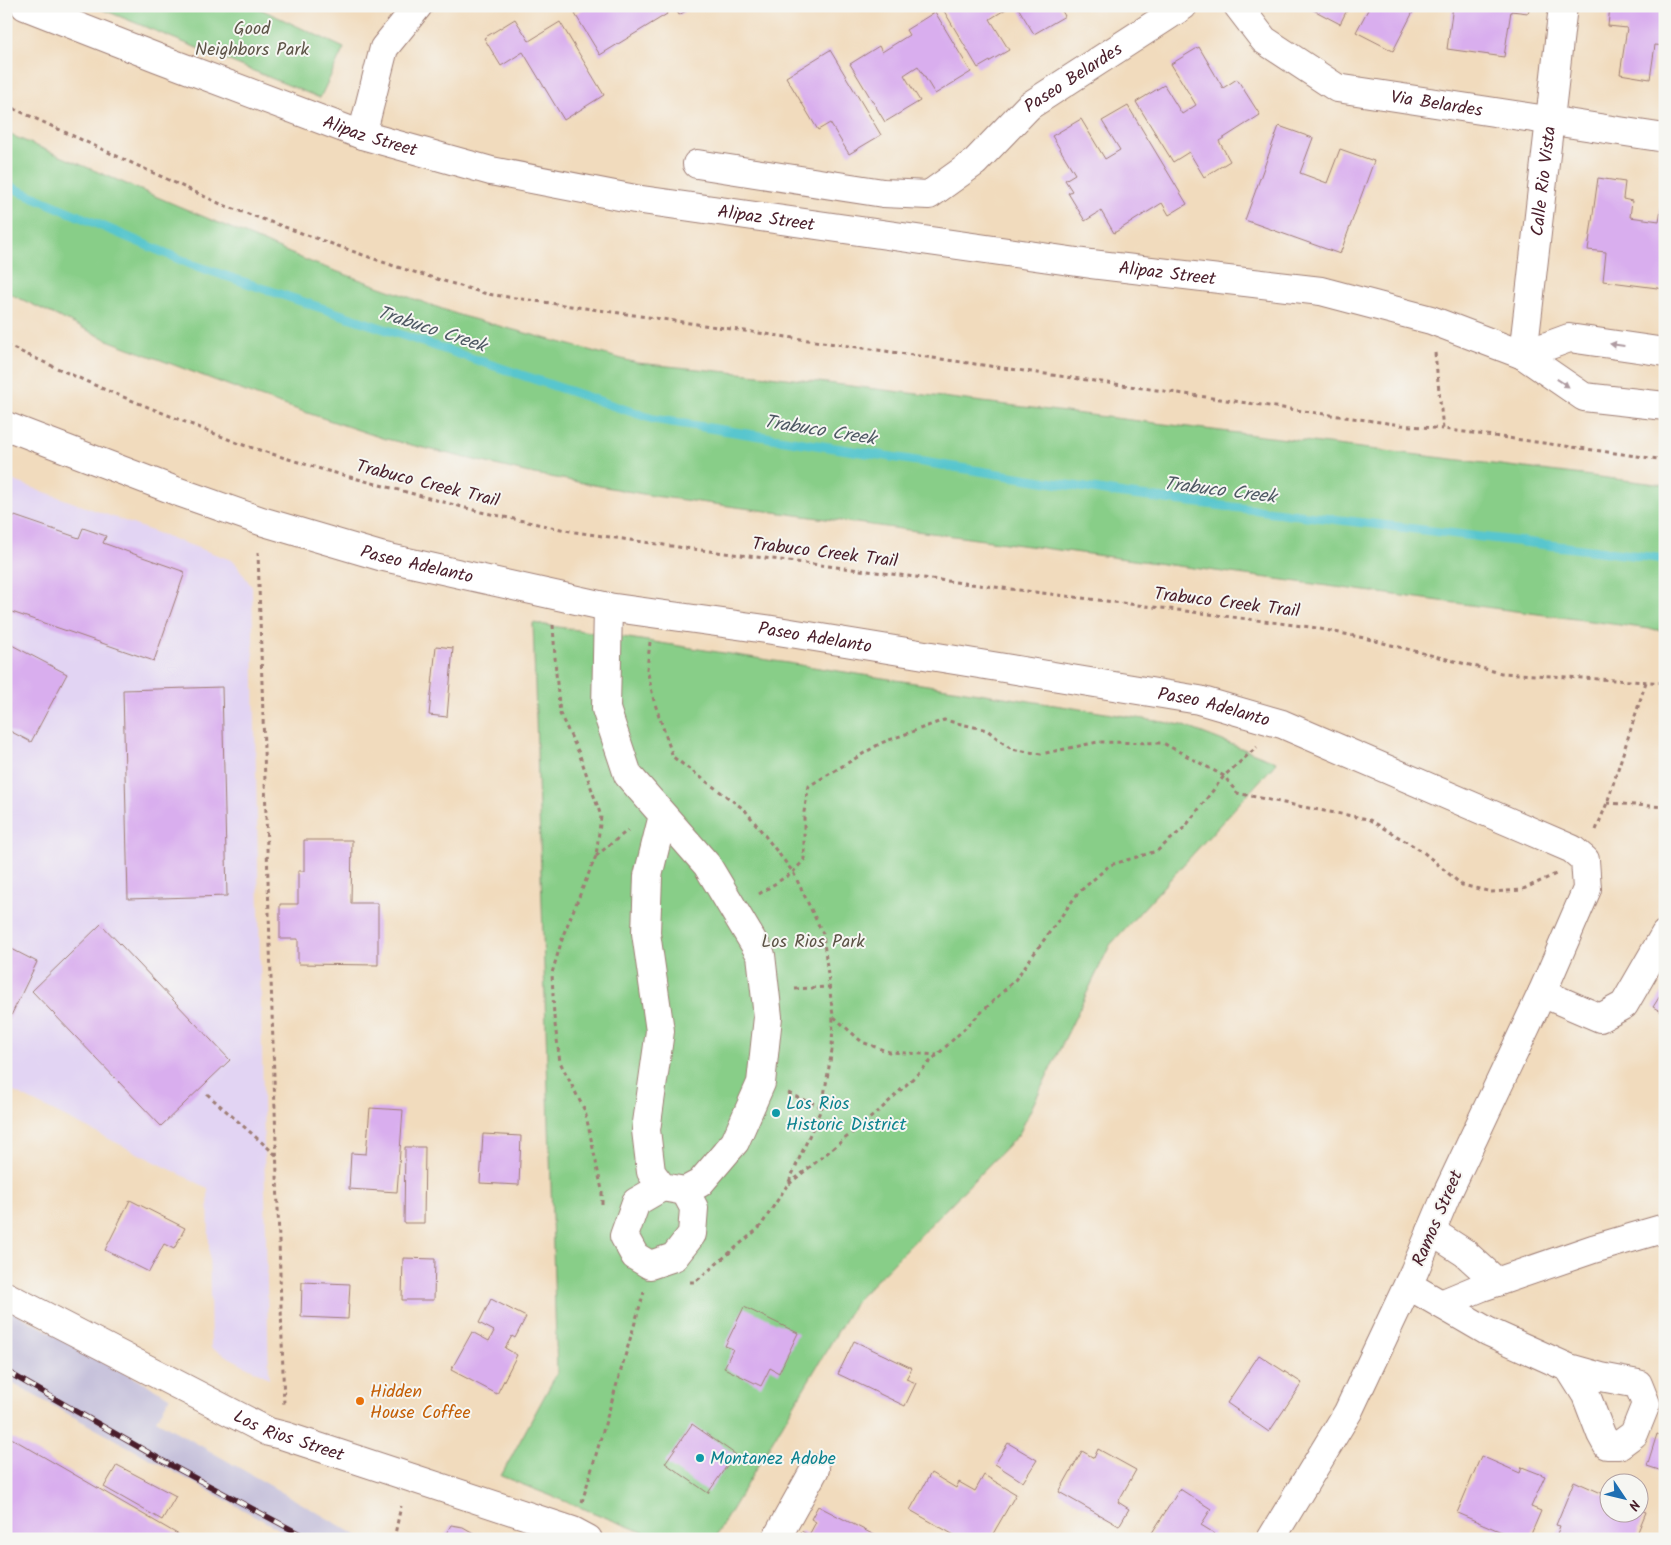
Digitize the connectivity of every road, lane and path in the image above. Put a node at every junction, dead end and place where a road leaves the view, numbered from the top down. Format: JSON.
{"nodes":[{"id":1,"x":25,"y":6,"type":"edge"},
{"id":2,"x":418,"y":6,"type":"edge"},
{"id":3,"x":1183,"y":6,"type":"edge"},
{"id":4,"x":1238,"y":6,"type":"edge"},
{"id":5,"x":1563,"y":6,"type":"edge"},
{"id":6,"x":6,"y":105,"type":"edge"},
{"id":7,"x":1550,"y":120,"type":"junction"},
{"id":8,"x":362,"y":135,"type":"junction"},
{"id":9,"x":1665,"y":138,"type":"edge"},
{"id":10,"x":698,"y":164,"type":"dead end"},
{"id":11,"x":1432,"y":320,"type":"junction"},
{"id":12,"x":6,"y":344,"type":"edge"},
{"id":13,"x":1665,"y":352,"type":"edge"},
{"id":14,"x":1523,"y":355,"type":"junction"},
{"id":15,"x":1665,"y":406,"type":"edge"},
{"id":16,"x":6,"y":426,"type":"edge"},
{"id":17,"x":1443,"y":429,"type":"junction"},
{"id":18,"x":1665,"y":460,"type":"edge"},
{"id":19,"x":261,"y":521,"type":"junction"},
{"id":20,"x":608,"y":607,"type":"junction"},
{"id":21,"x":1646,"y":682,"type":"junction"},
{"id":22,"x":1665,"y":682,"type":"edge"},
{"id":23,"x":1282,"y":724,"type":"junction"},
{"id":24,"x":1224,"y":776,"type":"junction"},
{"id":25,"x":1606,"y":803,"type":"junction"},
{"id":26,"x":1665,"y":807,"type":"edge"},
{"id":27,"x":663,"y":815,"type":"junction"},
{"id":28,"x":1585,"y":860,"type":"junction"},
{"id":29,"x":734,"y":909,"type":"junction"},
{"id":30,"x":1665,"y":934,"type":"edge"},
{"id":31,"x":1542,"y":993,"type":"junction"},
{"id":32,"x":833,"y":1016,"type":"dead end"},
{"id":33,"x":937,"y":1055,"type":"junction"},
{"id":34,"x":761,"y":1083,"type":"junction"},
{"id":35,"x":207,"y":1094,"type":"dead end"},
{"id":36,"x":822,"y":1106,"type":"dead end"},
{"id":37,"x":276,"y":1155,"type":"junction"},
{"id":38,"x":788,"y":1184,"type":"dead end"},
{"id":39,"x":674,"y":1189,"type":"junction"},
{"id":40,"x":1665,"y":1228,"type":"edge"},
{"id":41,"x":1431,"y":1231,"type":"junction"},
{"id":42,"x":650,"y":1265,"type":"junction"},
{"id":43,"x":1497,"y":1282,"type":"junction"},
{"id":44,"x":1408,"y":1285,"type":"junction"},
{"id":45,"x":6,"y":1296,"type":"edge"},
{"id":46,"x":1441,"y":1304,"type":"junction"},
{"id":47,"x":1569,"y":1368,"type":"dead end"},
{"id":48,"x":285,"y":1436,"type":"junction"},
{"id":49,"x":815,"y":1469,"type":"dead end"},
{"id":50,"x":581,"y":1535,"type":"edge"},
{"id":51,"x":776,"y":1539,"type":"edge"},
{"id":52,"x":1271,"y":1539,"type":"edge"}],
"edges":[{"from":1,"to":8,"type":"street","name":"Alipaz Street"},
{"from":2,"to":8,"type":"street"},
{"from":3,"to":10,"type":"street","name":"Paseo Belardes"},
{"from":4,"to":7,"type":"street","name":"Via Belardes"},
{"from":5,"to":7,"type":"street","name":"Calle Rio Vista"},
{"from":6,"to":17,"type":"path"},
{"from":7,"to":9,"type":"street","name":"Via Belardes"},
{"from":7,"to":14,"type":"street","name":"Calle Rio Vista"},
{"from":8,"to":11,"type":"street","name":"Alipaz Street"},
{"from":11,"to":14,"type":"street","name":"Alipaz Street"},
{"from":11,"to":17,"type":"path"},
{"from":12,"to":21,"type":"path","name":"Trabuco Creek Trail"},
{"from":13,"to":14,"type":"street","one_way":true},
{"from":14,"to":15,"type":"street","name":"Alipaz Street","one_way":true},
{"from":16,"to":19,"type":"street","name":"Paseo Adelanto"},
{"from":17,"to":18,"type":"path"},
{"from":19,"to":20,"type":"street","name":"Paseo Adelanto"},
{"from":19,"to":37,"type":"path"},
{"from":20,"to":23,"type":"street","name":"Paseo Adelanto"},
{"from":20,"to":27,"type":"street"},
{"from":21,"to":22,"type":"path","name":"Trabuco Creek Trail"},
{"from":21,"to":25,"type":"path"},
{"from":23,"to":24,"type":"path"},
{"from":23,"to":28,"type":"street","name":"Paseo Adelanto"},
{"from":24,"to":28,"type":"path"},
{"from":24,"to":29,"type":"path"},
{"from":24,"to":33,"type":"path"},
{"from":25,"to":26,"type":"path"},
{"from":25,"to":28,"type":"path"},
{"from":27,"to":29,"type":"street"},
{"from":27,"to":39,"type":"street"},
{"from":28,"to":31,"type":"street","name":"Ramos Street"},
{"from":29,"to":34,"type":"street"},
{"from":30,"to":31,"type":"street"},
{"from":31,"to":41,"type":"street","name":"Ramos Street"},
{"from":32,"to":33,"type":"path"},
{"from":33,"to":38,"type":"path"},
{"from":34,"to":36,"type":"path"},
{"from":34,"to":39,"type":"street"},
{"from":35,"to":37,"type":"path"},
{"from":37,"to":48,"type":"path"},
{"from":39,"to":42,"type":"street"},
{"from":39,"to":42,"type":"street"},
{"from":40,"to":43,"type":"street"},
{"from":41,"to":43,"type":"street"},
{"from":41,"to":44,"type":"street","name":"Ramos Street"},
{"from":42,"to":50,"type":"path"},
{"from":43,"to":46,"type":"street"},
{"from":44,"to":46,"type":"street"},
{"from":44,"to":52,"type":"street","name":"Ramos Street"},
{"from":45,"to":48,"type":"street","name":"Los Rios Street"},
{"from":46,"to":47,"type":"street"},
{"from":48,"to":50,"type":"street","name":"Los Rios Street"},
{"from":49,"to":51,"type":"street"}]}
